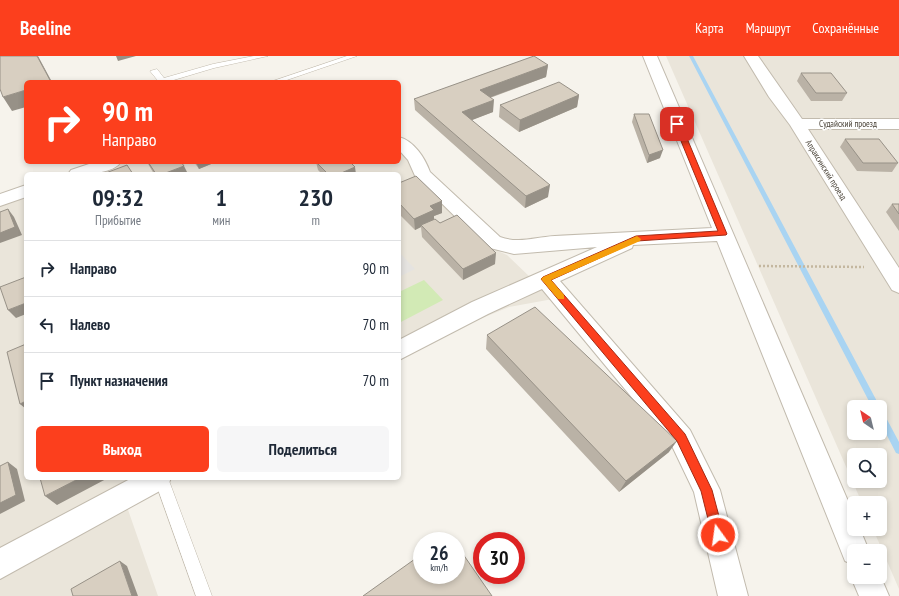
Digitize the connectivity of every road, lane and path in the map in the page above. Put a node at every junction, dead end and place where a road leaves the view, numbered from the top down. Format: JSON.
{"nodes":[{"id":1,"x":265,"y":56,"type":"edge"},
{"id":2,"x":354,"y":56,"type":"edge"},
{"id":3,"x":650,"y":56,"type":"edge"},
{"id":4,"x":751,"y":56,"type":"edge"},
{"id":5,"x":154,"y":71,"type":"dead end"},
{"id":6,"x":161,"y":80,"type":"edge"},
{"id":7,"x":168,"y":80,"type":"edge"},
{"id":8,"x":280,"y":80,"type":"edge"},
{"id":9,"x":797,"y":124,"type":"junction"},
{"id":10,"x":899,"y":124,"type":"edge"},
{"id":11,"x":401,"y":144,"type":"edge"},
{"id":12,"x":106,"y":164,"type":"edge"},
{"id":13,"x":83,"y":172,"type":"edge"},
{"id":14,"x":24,"y":192,"type":"edge"},
{"id":15,"x":0,"y":200,"type":"edge"},
{"id":16,"x":723,"y":234,"type":"junction"},
{"id":17,"x":636,"y":239,"type":"junction"},
{"id":18,"x":755,"y":266,"type":"dead end"},
{"id":19,"x":888,"y":268,"type":"junction"},
{"id":20,"x":546,"y":279,"type":"junction"},
{"id":21,"x":899,"y":285,"type":"edge"},
{"id":22,"x":401,"y":350,"type":"edge"},
{"id":23,"x":151,"y":480,"type":"edge"},
{"id":24,"x":852,"y":544,"type":"edge"},
{"id":25,"x":0,"y":564,"type":"edge"},
{"id":26,"x":869,"y":584,"type":"edge"},
{"id":27,"x":204,"y":596,"type":"edge"},
{"id":28,"x":733,"y":596,"type":"edge"},
{"id":29,"x":874,"y":596,"type":"edge"}],
"edges":[{"from":1,"to":7,"type":"lane"},
{"from":2,"to":8,"type":"lane"},
{"from":3,"to":16,"type":"street"},
{"from":4,"to":9,"type":"street","name":"Апраксинский проезд"},
{"from":5,"to":6,"type":"lane"},
{"from":9,"to":10,"type":"street","name":"Судайский проезд"},
{"from":9,"to":19,"type":"street","name":"Апраксинский проезд"},
{"from":11,"to":17,"type":"street"},
{"from":12,"to":13,"type":"street"},
{"from":14,"to":15,"type":"street"},
{"from":16,"to":17,"type":"street"},
{"from":16,"to":24,"type":"street"},
{"from":17,"to":20,"type":"street"},
{"from":18,"to":19,"type":"path"},
{"from":19,"to":21,"type":"street","name":"Апраксинский проезд"},
{"from":20,"to":22,"type":"street"},
{"from":20,"to":28,"type":"street"},
{"from":23,"to":25,"type":"street"},
{"from":23,"to":27,"type":"lane"},
{"from":26,"to":29,"type":"street"}]}
